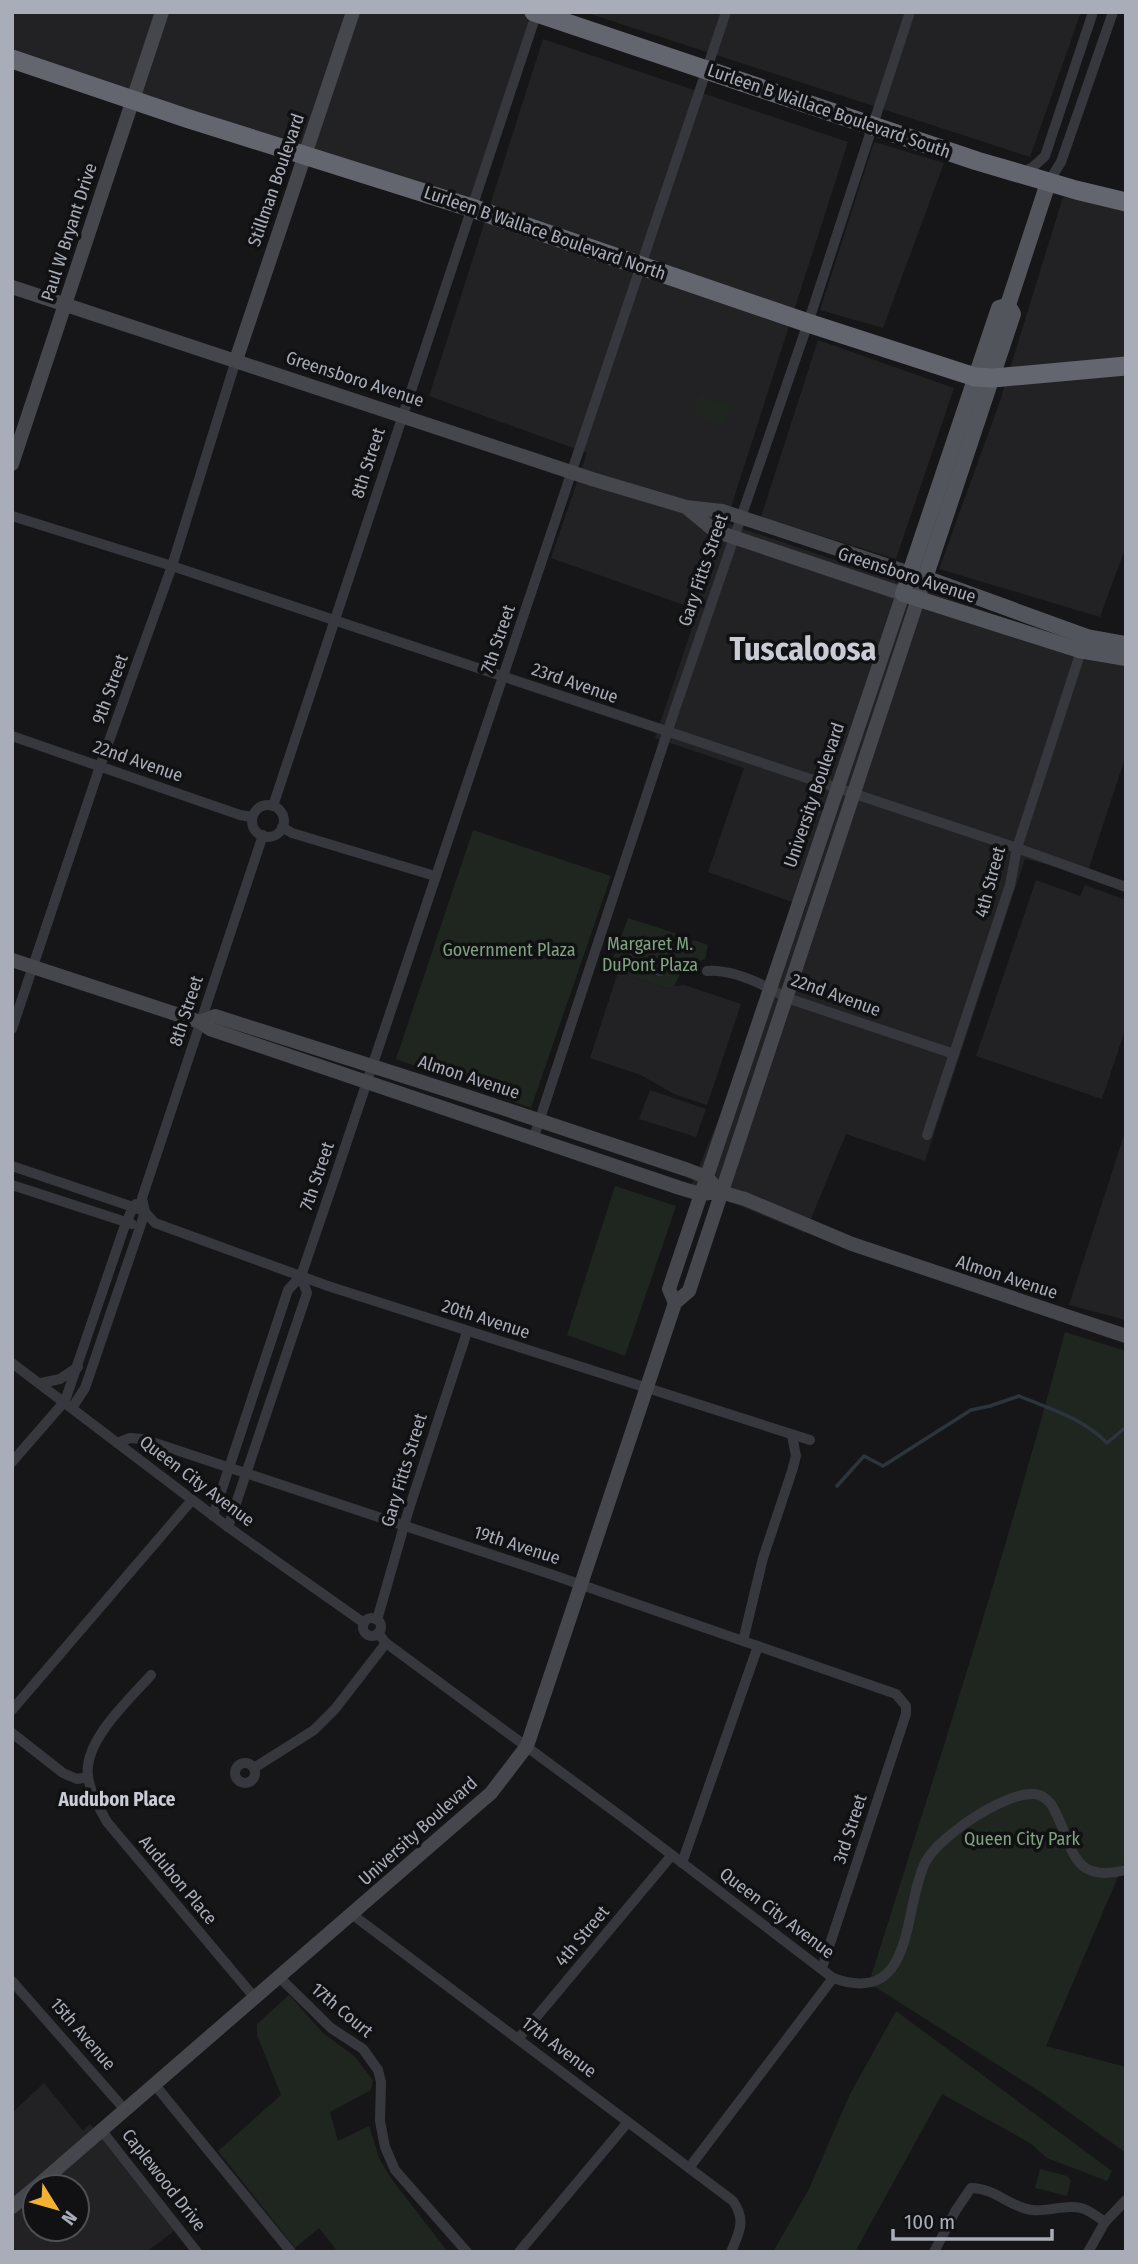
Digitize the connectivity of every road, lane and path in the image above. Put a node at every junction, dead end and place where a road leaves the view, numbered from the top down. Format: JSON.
{"nodes":[{"id":1,"x":162,"y":12,"type":"edge"},
{"id":2,"x":353,"y":12,"type":"edge"},
{"id":3,"x":536,"y":12,"type":"edge"},
{"id":4,"x":726,"y":12,"type":"edge"},
{"id":5,"x":910,"y":12,"type":"edge"},
{"id":6,"x":1093,"y":12,"type":"edge"},
{"id":7,"x":1113,"y":12,"type":"edge"},
{"id":8,"x":12,"y":59,"type":"edge"},
{"id":9,"x":707,"y":70,"type":"junction"},
{"id":10,"x":133,"y":99,"type":"junction"},
{"id":11,"x":872,"y":126,"type":"junction"},
{"id":12,"x":1049,"y":148,"type":"junction"},
{"id":13,"x":1064,"y":152,"type":"junction"},
{"id":14,"x":305,"y":155,"type":"junction"},
{"id":15,"x":1020,"y":174,"type":"junction"},
{"id":16,"x":1048,"y":183,"type":"junction"},
{"id":17,"x":1126,"y":202,"type":"edge"},
{"id":18,"x":472,"y":208,"type":"junction"},
{"id":19,"x":641,"y":266,"type":"junction"},
{"id":20,"x":12,"y":287,"type":"edge"},
{"id":21,"x":65,"y":305,"type":"junction"},
{"id":22,"x":808,"y":323,"type":"junction"},
{"id":23,"x":236,"y":360,"type":"junction"},
{"id":24,"x":1126,"y":366,"type":"edge"},
{"id":25,"x":984,"y":378,"type":"junction"},
{"id":26,"x":402,"y":415,"type":"junction"},
{"id":27,"x":12,"y":464,"type":"edge"},
{"id":28,"x":572,"y":472,"type":"junction"},
{"id":29,"x":686,"y":507,"type":"junction"},
{"id":30,"x":12,"y":516,"type":"edge"},
{"id":31,"x":740,"y":518,"type":"junction"},
{"id":32,"x":733,"y":537,"type":"junction"},
{"id":33,"x":172,"y":566,"type":"junction"},
{"id":34,"x":918,"y":576,"type":"junction"},
{"id":35,"x":911,"y":597,"type":"junction"},
{"id":36,"x":334,"y":621,"type":"junction"},
{"id":37,"x":1084,"y":644,"type":"junction"},
{"id":38,"x":1126,"y":645,"type":"edge"},
{"id":39,"x":1126,"y":658,"type":"edge"},
{"id":40,"x":503,"y":677,"type":"junction"},
{"id":41,"x":667,"y":733,"type":"junction"},
{"id":42,"x":12,"y":736,"type":"edge"},
{"id":43,"x":100,"y":766,"type":"junction"},
{"id":44,"x":836,"y":789,"type":"junction"},
{"id":45,"x":854,"y":795,"type":"junction"},
{"id":46,"x":273,"y":806,"type":"junction"},
{"id":47,"x":252,"y":817,"type":"junction"},
{"id":48,"x":282,"y":827,"type":"junction"},
{"id":49,"x":262,"y":835,"type":"junction"},
{"id":50,"x":1017,"y":848,"type":"junction"},
{"id":51,"x":435,"y":876,"type":"junction"},
{"id":52,"x":1126,"y":887,"type":"edge"},
{"id":53,"x":12,"y":960,"type":"edge"},
{"id":54,"x":33,"y":967,"type":"junction"},
{"id":55,"x":707,"y":971,"type":"dead end"},
{"id":56,"x":769,"y":988,"type":"junction"},
{"id":57,"x":787,"y":998,"type":"junction"},
{"id":58,"x":200,"y":1022,"type":"junction"},
{"id":59,"x":12,"y":1029,"type":"edge"},
{"id":60,"x":954,"y":1054,"type":"junction"},
{"id":61,"x":373,"y":1066,"type":"junction"},
{"id":62,"x":367,"y":1083,"type":"junction"},
{"id":63,"x":540,"y":1121,"type":"junction"},
{"id":64,"x":927,"y":1135,"type":"dead end"},
{"id":65,"x":533,"y":1140,"type":"junction"},
{"id":66,"x":12,"y":1166,"type":"edge"},
{"id":67,"x":706,"y":1177,"type":"junction"},
{"id":68,"x":12,"y":1185,"type":"edge"},
{"id":69,"x":720,"y":1192,"type":"junction"},
{"id":70,"x":700,"y":1194,"type":"junction"},
{"id":71,"x":142,"y":1198,"type":"junction"},
{"id":72,"x":133,"y":1207,"type":"junction"},
{"id":73,"x":145,"y":1212,"type":"junction"},
{"id":74,"x":128,"y":1222,"type":"junction"},
{"id":75,"x":155,"y":1223,"type":"junction"},
{"id":76,"x":140,"y":1227,"type":"junction"},
{"id":77,"x":301,"y":1276,"type":"junction"},
{"id":78,"x":675,"y":1303,"type":"junction"},
{"id":79,"x":467,"y":1332,"type":"junction"},
{"id":80,"x":1126,"y":1336,"type":"edge"},
{"id":81,"x":12,"y":1363,"type":"edge"},
{"id":82,"x":78,"y":1367,"type":"junction"},
{"id":83,"x":41,"y":1383,"type":"junction"},
{"id":84,"x":648,"y":1388,"type":"junction"},
{"id":85,"x":69,"y":1405,"type":"junction"},
{"id":86,"x":792,"y":1435,"type":"junction"},
{"id":87,"x":810,"y":1440,"type":"dead end"},
{"id":88,"x":117,"y":1443,"type":"junction"},
{"id":89,"x":12,"y":1462,"type":"edge"},
{"id":90,"x":229,"y":1468,"type":"junction"},
{"id":91,"x":247,"y":1474,"type":"junction"},
{"id":92,"x":192,"y":1500,"type":"junction"},
{"id":93,"x":214,"y":1516,"type":"junction"},
{"id":94,"x":403,"y":1526,"type":"junction"},
{"id":95,"x":228,"y":1527,"type":"junction"},
{"id":96,"x":582,"y":1585,"type":"junction"},
{"id":97,"x":377,"y":1620,"type":"junction"},
{"id":98,"x":364,"y":1623,"type":"junction"},
{"id":99,"x":378,"y":1633,"type":"junction"},
{"id":100,"x":744,"y":1641,"type":"junction"},
{"id":101,"x":386,"y":1643,"type":"junction"},
{"id":102,"x":758,"y":1646,"type":"junction"},
{"id":103,"x":151,"y":1675,"type":"dead end"},
{"id":104,"x":902,"y":1701,"type":"joint"},
{"id":105,"x":14,"y":1703,"type":"edge"},
{"id":106,"x":12,"y":1733,"type":"edge"},
{"id":107,"x":527,"y":1746,"type":"junction"},
{"id":108,"x":254,"y":1768,"type":"dead end"},
{"id":109,"x":88,"y":1777,"type":"junction"},
{"id":110,"x":672,"y":1855,"type":"junction"},
{"id":111,"x":682,"y":1863,"type":"junction"},
{"id":112,"x":1126,"y":1870,"type":"edge"},
{"id":113,"x":353,"y":1914,"type":"junction"},
{"id":114,"x":822,"y":1968,"type":"junction"},
{"id":115,"x":279,"y":1977,"type":"junction"},
{"id":116,"x":833,"y":1978,"type":"junction"},
{"id":117,"x":12,"y":1980,"type":"edge"},
{"id":118,"x":255,"y":1998,"type":"junction"},
{"id":119,"x":518,"y":2039,"type":"junction"},
{"id":120,"x":155,"y":2085,"type":"junction"},
{"id":121,"x":126,"y":2111,"type":"junction"},
{"id":122,"x":628,"y":2122,"type":"junction"},
{"id":123,"x":102,"y":2131,"type":"junction"},
{"id":124,"x":689,"y":2168,"type":"junction"},
{"id":125,"x":52,"y":2173,"type":"edge"},
{"id":126,"x":1126,"y":2200,"type":"edge"},
{"id":127,"x":1105,"y":2222,"type":"junction"},
{"id":128,"x":197,"y":2252,"type":"edge"},
{"id":129,"x":291,"y":2252,"type":"edge"},
{"id":130,"x":467,"y":2252,"type":"edge"},
{"id":131,"x":519,"y":2252,"type":"edge"},
{"id":132,"x":731,"y":2252,"type":"edge"},
{"id":133,"x":934,"y":2252,"type":"edge"},
{"id":134,"x":1088,"y":2252,"type":"edge"}],
"edges":[{"from":1,"to":10,"type":"main road","name":"Paul W Bryant Drive"},
{"from":2,"to":14,"type":"main road","name":"Stillman Boulevard"},
{"from":3,"to":9,"type":"highway","name":"Lurleen B Wallace Boulevard South"},
{"from":3,"to":18,"type":"street","name":"8th Street"},
{"from":4,"to":9,"type":"street","name":"7th Street"},
{"from":5,"to":11,"type":"street","name":"Gary Fitts Street"},
{"from":6,"to":12,"type":"street"},
{"from":7,"to":13,"type":"street","name":"University Boulevard"},
{"from":8,"to":10,"type":"highway","name":"Lurleen B Wallace Boulevard North"},
{"from":9,"to":11,"type":"highway","name":"Lurleen B Wallace Boulevard South"},
{"from":9,"to":19,"type":"street","name":"7th Street"},
{"from":10,"to":14,"type":"highway","name":"Lurleen B Wallace Boulevard North"},
{"from":10,"to":21,"type":"main road","name":"Paul W Bryant Drive"},
{"from":11,"to":15,"type":"highway","name":"Lurleen B Wallace Boulevard South"},
{"from":11,"to":22,"type":"street","name":"Gary Fitts Street"},
{"from":12,"to":13,"type":"street"},
{"from":12,"to":15,"type":"street"},
{"from":13,"to":16,"type":"street","name":"University Boulevard"},
{"from":14,"to":18,"type":"highway","name":"Lurleen B Wallace Boulevard North"},
{"from":14,"to":23,"type":"main road","name":"Stillman Boulevard"},
{"from":15,"to":16,"type":"highway","name":"Lurleen B Wallace Boulevard South"},
{"from":16,"to":17,"type":"highway","name":"Lurleen B Wallace Boulevard South"},
{"from":16,"to":25,"type":"main road","name":"University Boulevard"},
{"from":18,"to":19,"type":"highway","name":"Lurleen B Wallace Boulevard North"},
{"from":18,"to":26,"type":"street","name":"8th Street"},
{"from":19,"to":22,"type":"highway","name":"Lurleen B Wallace Boulevard North"},
{"from":19,"to":28,"type":"street","name":"7th Street"},
{"from":20,"to":21,"type":"main road","name":"Greensboro Avenue"},
{"from":21,"to":23,"type":"main road","name":"Greensboro Avenue"},
{"from":21,"to":27,"type":"main road","name":"Paul W Bryant Drive"},
{"from":22,"to":25,"type":"highway","name":"Lurleen B Wallace Boulevard North"},
{"from":22,"to":31,"type":"street","name":"Gary Fitts Street"},
{"from":23,"to":26,"type":"main road","name":"Greensboro Avenue"},
{"from":23,"to":33,"type":"street","name":"9th Street"},
{"from":24,"to":25,"type":"highway","name":"Lurleen B Wallace Boulevard North"},
{"from":25,"to":34,"type":"main road","name":"University Boulevard"},
{"from":26,"to":28,"type":"main road","name":"Greensboro Avenue"},
{"from":26,"to":36,"type":"street","name":"8th Street"},
{"from":28,"to":29,"type":"main road","name":"Greensboro Avenue"},
{"from":28,"to":40,"type":"street","name":"7th Street"},
{"from":29,"to":31,"type":"main road","name":"Greensboro Avenue"},
{"from":29,"to":32,"type":"main road","name":"Greensboro Avenue"},
{"from":30,"to":33,"type":"street","name":"23rd Avenue"},
{"from":31,"to":32,"type":"street","name":"Gary Fitts Street"},
{"from":31,"to":34,"type":"main road","name":"Greensboro Avenue"},
{"from":32,"to":35,"type":"main road","name":"Greensboro Avenue"},
{"from":32,"to":41,"type":"street","name":"Gary Fitts Street"},
{"from":33,"to":36,"type":"street","name":"23rd Avenue"},
{"from":33,"to":43,"type":"street","name":"9th Street"},
{"from":34,"to":35,"type":"main road","name":"University Boulevard"},
{"from":34,"to":37,"type":"main road","name":"Greensboro Avenue"},
{"from":35,"to":37,"type":"main road","name":"Greensboro Avenue"},
{"from":35,"to":44,"type":"main road","name":"University Boulevard"},
{"from":35,"to":45,"type":"main road","name":"University Boulevard"},
{"from":36,"to":40,"type":"street","name":"23rd Avenue"},
{"from":36,"to":46,"type":"street","name":"8th Street"},
{"from":37,"to":38,"type":"main road","name":"Greensboro Avenue"},
{"from":37,"to":39,"type":"main road","name":"Greensboro Avenue"},
{"from":37,"to":50,"type":"street","name":"4th Street"},
{"from":40,"to":41,"type":"street","name":"23rd Avenue"},
{"from":40,"to":51,"type":"street","name":"7th Street"},
{"from":41,"to":44,"type":"street","name":"23rd Avenue"},
{"from":41,"to":63,"type":"street","name":"Gary Fitts Street"},
{"from":42,"to":43,"type":"street","name":"22nd Avenue"},
{"from":43,"to":47,"type":"street","name":"22nd Avenue"},
{"from":43,"to":54,"type":"street","name":"9th Street"},
{"from":44,"to":45,"type":"street","name":"23rd Avenue"},
{"from":44,"to":56,"type":"main road","name":"University Boulevard"},
{"from":45,"to":50,"type":"street","name":"23rd Avenue"},
{"from":45,"to":57,"type":"main road","name":"University Boulevard"},
{"from":46,"to":47,"type":"street"},
{"from":46,"to":48,"type":"street"},
{"from":47,"to":49,"type":"street"},
{"from":48,"to":49,"type":"street"},
{"from":48,"to":51,"type":"street"},
{"from":49,"to":58,"type":"street","name":"8th Street"},
{"from":50,"to":52,"type":"street","name":"23rd Avenue"},
{"from":50,"to":60,"type":"street","name":"4th Street"},
{"from":51,"to":61,"type":"street","name":"7th Street"},
{"from":53,"to":54,"type":"main road","name":"Almon Avenue"},
{"from":54,"to":58,"type":"main road","name":"Almon Avenue"},
{"from":54,"to":59,"type":"street","name":"9th Street"},
{"from":55,"to":56,"type":"street","name":"22nd Avenue"},
{"from":56,"to":57,"type":"street","name":"22nd Avenue"},
{"from":56,"to":67,"type":"main road","name":"University Boulevard"},
{"from":57,"to":60,"type":"street","name":"22nd Avenue"},
{"from":57,"to":69,"type":"main road","name":"University Boulevard"},
{"from":58,"to":61,"type":"main road","name":"Almon Avenue"},
{"from":58,"to":62,"type":"main road","name":"Almon Avenue"},
{"from":58,"to":71,"type":"street","name":"8th Street"},
{"from":60,"to":64,"type":"street","name":"4th Street"},
{"from":61,"to":62,"type":"street","name":"7th Street"},
{"from":61,"to":63,"type":"main road","name":"Almon Avenue"},
{"from":62,"to":65,"type":"main road","name":"Almon Avenue"},
{"from":62,"to":77,"type":"street","name":"7th Street"},
{"from":63,"to":65,"type":"street","name":"Gary Fitts Street"},
{"from":63,"to":67,"type":"main road","name":"Almon Avenue"},
{"from":65,"to":70,"type":"main road","name":"Almon Avenue"},
{"from":66,"to":72,"type":"street","name":"20th Avenue"},
{"from":67,"to":69,"type":"main road","name":"Almon Avenue"},
{"from":67,"to":70,"type":"main road","name":"University Boulevard"},
{"from":68,"to":74,"type":"street"},
{"from":69,"to":70,"type":"main road","name":"Almon Avenue"},
{"from":69,"to":78,"type":"main road","name":"University Boulevard"},
{"from":69,"to":80,"type":"main road","name":"Almon Avenue"},
{"from":70,"to":78,"type":"main road","name":"University Boulevard"},
{"from":71,"to":72,"type":"street","name":"8th Street"},
{"from":71,"to":73,"type":"street"},
{"from":72,"to":73,"type":"street","name":"20th Avenue"},
{"from":72,"to":74,"type":"street","name":"8th Street"},
{"from":73,"to":75,"type":"street","name":"20th Avenue"},
{"from":73,"to":76,"type":"street","name":"8th Street"},
{"from":74,"to":76,"type":"street"},
{"from":74,"to":82,"type":"street","name":"8th Street"},
{"from":75,"to":76,"type":"street"},
{"from":75,"to":77,"type":"street","name":"20th Avenue"},
{"from":76,"to":85,"type":"street","name":"8th Street"},
{"from":77,"to":79,"type":"street","name":"20th Avenue"},
{"from":77,"to":90,"type":"street","name":"7th Street"},
{"from":77,"to":91,"type":"street","name":"7th Street"},
{"from":78,"to":84,"type":"main road","name":"University Boulevard"},
{"from":79,"to":84,"type":"street","name":"20th Avenue"},
{"from":79,"to":94,"type":"street","name":"Gary Fitts Street"},
{"from":81,"to":83,"type":"street","name":"Queen City Avenue"},
{"from":82,"to":83,"type":"street"},
{"from":82,"to":85,"type":"street","name":"8th Street"},
{"from":83,"to":85,"type":"street","name":"Queen City Avenue"},
{"from":84,"to":86,"type":"street","name":"20th Avenue"},
{"from":84,"to":96,"type":"main road","name":"University Boulevard"},
{"from":85,"to":88,"type":"street","name":"Queen City Avenue"},
{"from":85,"to":89,"type":"street","name":"8th Street"},
{"from":86,"to":87,"type":"street","name":"20th Avenue"},
{"from":86,"to":100,"type":"street"},
{"from":88,"to":90,"type":"street","name":"19th Avenue"},
{"from":88,"to":92,"type":"street","name":"Queen City Avenue"},
{"from":90,"to":91,"type":"street","name":"19th Avenue"},
{"from":90,"to":93,"type":"street","name":"7th Street"},
{"from":91,"to":94,"type":"street","name":"19th Avenue"},
{"from":91,"to":95,"type":"street","name":"7th Street"},
{"from":92,"to":93,"type":"street","name":"Queen City Avenue"},
{"from":92,"to":105,"type":"street"},
{"from":93,"to":95,"type":"street","name":"Queen City Avenue"},
{"from":94,"to":96,"type":"street","name":"19th Avenue"},
{"from":94,"to":97,"type":"street","name":"Gary Fitts Street"},
{"from":95,"to":98,"type":"street","name":"Queen City Avenue"},
{"from":96,"to":100,"type":"street","name":"19th Avenue"},
{"from":96,"to":107,"type":"main road","name":"University Boulevard"},
{"from":97,"to":98,"type":"street"},
{"from":97,"to":99,"type":"street"},
{"from":98,"to":99,"type":"street","name":"Queen City Avenue"},
{"from":99,"to":101,"type":"street","name":"Queen City Avenue"},
{"from":100,"to":102,"type":"street","name":"19th Avenue"},
{"from":101,"to":107,"type":"street","name":"Queen City Avenue"},
{"from":101,"to":108,"type":"street"},
{"from":102,"to":104,"type":"street","name":"19th Avenue"},
{"from":102,"to":111,"type":"street"},
{"from":103,"to":109,"type":"street"},
{"from":104,"to":114,"type":"street","name":"3rd Street"},
{"from":106,"to":109,"type":"street"},
{"from":107,"to":110,"type":"street","name":"Queen City Avenue"},
{"from":107,"to":113,"type":"main road","name":"University Boulevard"},
{"from":109,"to":118,"type":"street","name":"Audubon Place"},
{"from":110,"to":111,"type":"street","name":"Queen City Avenue"},
{"from":110,"to":119,"type":"street","name":"4th Street"},
{"from":111,"to":114,"type":"street","name":"Queen City Avenue"},
{"from":112,"to":116,"type":"street","name":"Queen City Avenue"},
{"from":113,"to":115,"type":"main road","name":"University Boulevard"},
{"from":113,"to":119,"type":"street","name":"17th Avenue"},
{"from":114,"to":116,"type":"street","name":"Queen City Avenue"},
{"from":115,"to":118,"type":"main road","name":"University Boulevard"},
{"from":115,"to":130,"type":"street","name":"17th Court"},
{"from":116,"to":124,"type":"street"},
{"from":117,"to":121,"type":"street","name":"15th Avenue"},
{"from":118,"to":120,"type":"main road","name":"University Boulevard"},
{"from":119,"to":122,"type":"street","name":"17th Avenue"},
{"from":120,"to":121,"type":"main road","name":"University Boulevard"},
{"from":120,"to":129,"type":"street"},
{"from":121,"to":123,"type":"main road","name":"University Boulevard"},
{"from":122,"to":124,"type":"street","name":"17th Avenue"},
{"from":122,"to":131,"type":"street"},
{"from":123,"to":125,"type":"main road","name":"University Boulevard"},
{"from":123,"to":128,"type":"street","name":"Caplewood Drive"},
{"from":124,"to":132,"type":"street","name":"17th Avenue"},
{"from":126,"to":127,"type":"street"},
{"from":127,"to":133,"type":"street"},
{"from":127,"to":134,"type":"street"}]}
